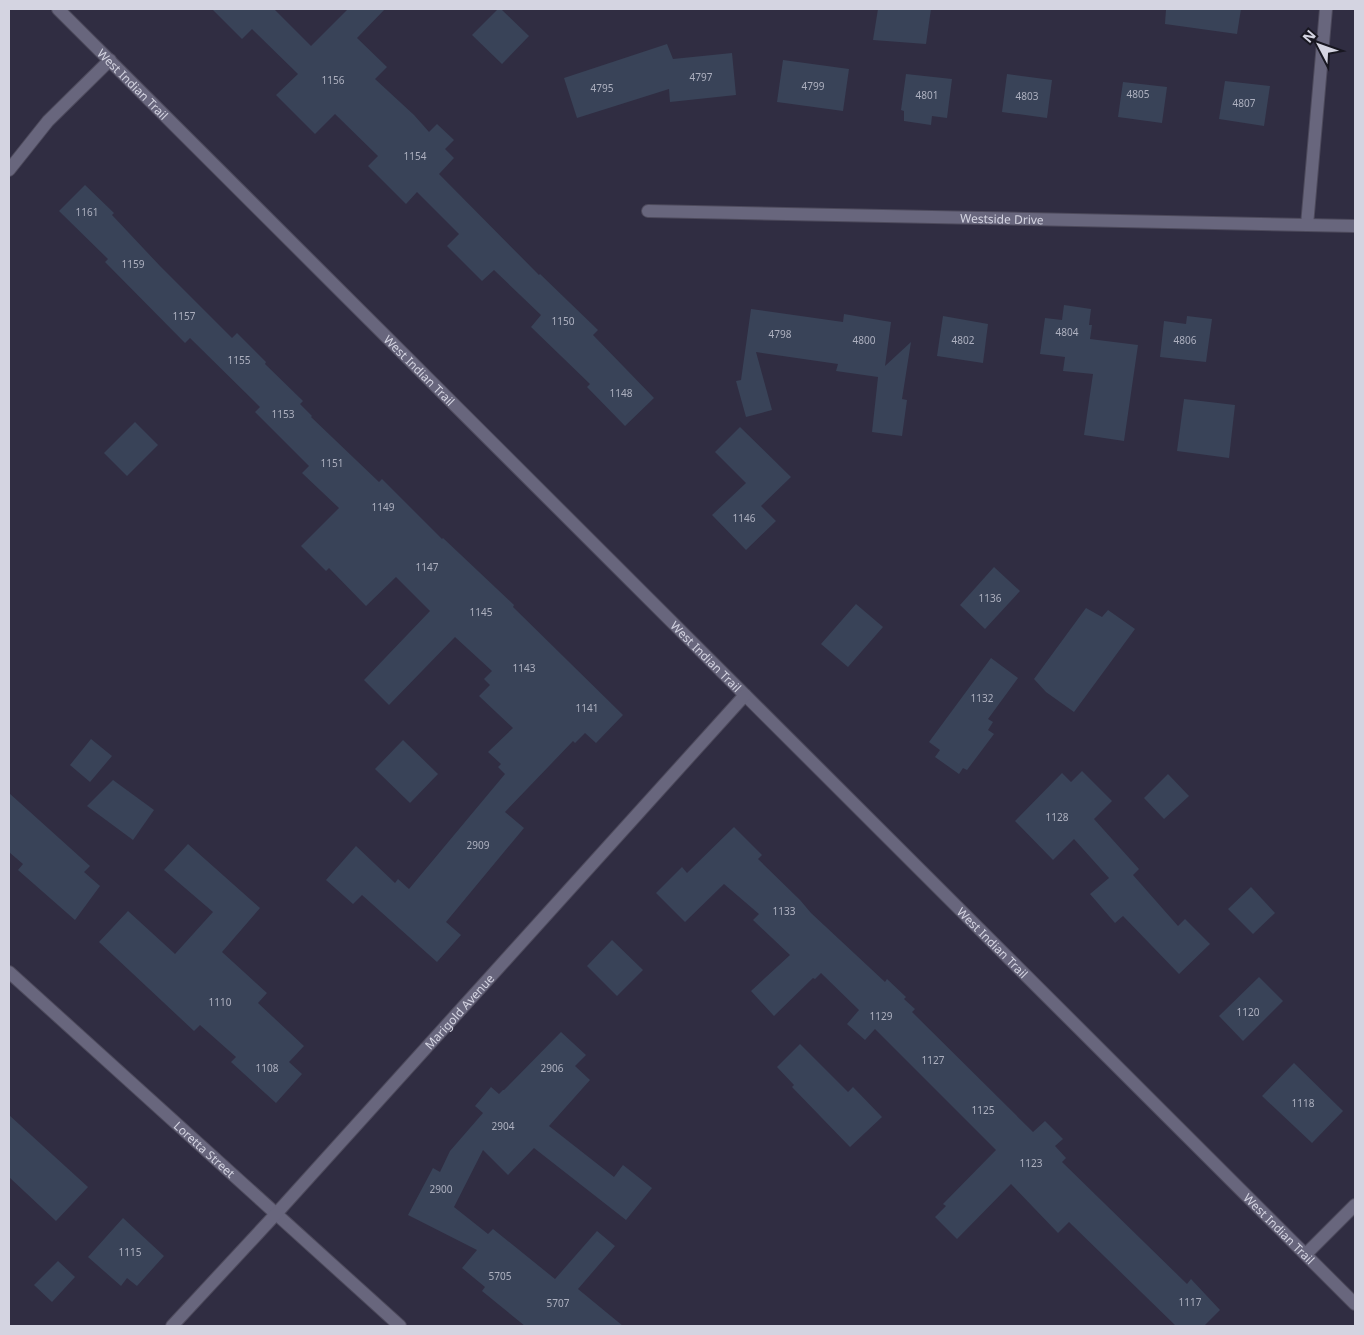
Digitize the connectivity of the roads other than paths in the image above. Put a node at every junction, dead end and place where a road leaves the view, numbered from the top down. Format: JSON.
{"nodes":[{"id":1,"x":58,"y":9,"type":"edge"},
{"id":2,"x":1326,"y":9,"type":"edge"},
{"id":3,"x":110,"y":60,"type":"junction"},
{"id":4,"x":9,"y":170,"type":"edge"},
{"id":5,"x":648,"y":211,"type":"dead end"},
{"id":6,"x":1307,"y":225,"type":"junction"},
{"id":7,"x":1355,"y":226,"type":"edge"},
{"id":8,"x":744,"y":695,"type":"junction"},
{"id":9,"x":9,"y":972,"type":"edge"},
{"id":10,"x":1355,"y":1205,"type":"edge"},
{"id":11,"x":275,"y":1215,"type":"junction"},
{"id":12,"x":1306,"y":1254,"type":"junction"},
{"id":13,"x":1355,"y":1304,"type":"edge"},
{"id":14,"x":172,"y":1326,"type":"edge"},
{"id":15,"x":400,"y":1326,"type":"edge"}],
"edges":[{"from":1,"to":3,"type":"street","name":"West Indian Trail"},
{"from":2,"to":6,"type":"street"},
{"from":3,"to":4,"type":"street"},
{"from":3,"to":8,"type":"street","name":"West Indian Trail"},
{"from":5,"to":6,"type":"street","name":"Westside Drive"},
{"from":6,"to":7,"type":"street","name":"Westside Drive"},
{"from":8,"to":11,"type":"street","name":"Marigold Avenue"},
{"from":8,"to":12,"type":"street","name":"West Indian Trail"},
{"from":9,"to":11,"type":"street","name":"Loretta Street"},
{"from":10,"to":12,"type":"street"},
{"from":11,"to":14,"type":"street","name":"Marigold Avenue"},
{"from":11,"to":15,"type":"street","name":"Loretta Street"},
{"from":12,"to":13,"type":"street","name":"West Indian Trail"}]}
